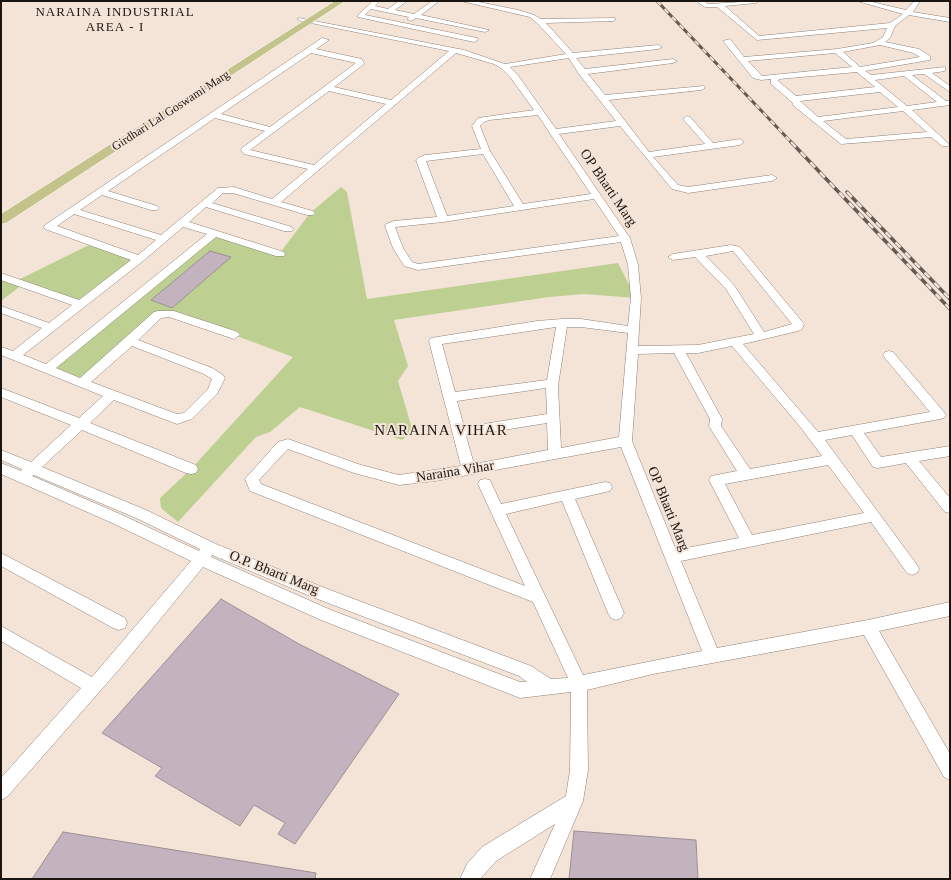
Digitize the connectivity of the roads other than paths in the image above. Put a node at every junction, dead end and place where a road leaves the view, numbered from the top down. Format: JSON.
{"nodes":[{"id":1,"x":329,"y":1,"type":"edge"},
{"id":2,"x":340,"y":1,"type":"edge"},
{"id":3,"x":377,"y":1,"type":"edge"},
{"id":4,"x":404,"y":1,"type":"edge"},
{"id":5,"x":436,"y":1,"type":"edge"},
{"id":6,"x":464,"y":1,"type":"edge"},
{"id":7,"x":699,"y":1,"type":"edge"},
{"id":8,"x":756,"y":1,"type":"edge"},
{"id":9,"x":860,"y":1,"type":"edge"},
{"id":10,"x":917,"y":1,"type":"edge"},
{"id":11,"x":492,"y":3,"type":"edge"},
{"id":12,"x":718,"y":4,"type":"junction"},
{"id":13,"x":369,"y":7,"type":"junction"},
{"id":14,"x":389,"y":11,"type":"junction"},
{"id":15,"x":908,"y":13,"type":"junction"},
{"id":16,"x":416,"y":16,"type":"junction"},
{"id":17,"x":613,"y":19,"type":"dead end"},
{"id":18,"x":305,"y":20,"type":"junction"},
{"id":19,"x":950,"y":20,"type":"edge"},
{"id":20,"x":539,"y":21,"type":"junction"},
{"id":21,"x":403,"y":25,"type":"junction"},
{"id":22,"x":892,"y":26,"type":"junction"},
{"id":23,"x":485,"y":30,"type":"dead end"},
{"id":24,"x":388,"y":36,"type":"junction"},
{"id":25,"x":756,"y":38,"type":"junction"},
{"id":26,"x":325,"y":40,"type":"dead end"},
{"id":27,"x":474,"y":40,"type":"dead end"},
{"id":28,"x":727,"y":41,"type":"dead end"},
{"id":29,"x":881,"y":43,"type":"junction"},
{"id":30,"x":658,"y":47,"type":"dead end"},
{"id":31,"x":310,"y":50,"type":"junction"},
{"id":32,"x":454,"y":50,"type":"junction"},
{"id":33,"x":837,"y":51,"type":"junction"},
{"id":34,"x":570,"y":56,"type":"junction"},
{"id":35,"x":775,"y":57,"type":"junction"},
{"id":36,"x":926,"y":59,"type":"junction"},
{"id":37,"x":743,"y":60,"type":"junction"},
{"id":38,"x":673,"y":61,"type":"dead end"},
{"id":39,"x":504,"y":66,"type":"junction"},
{"id":40,"x":942,"y":69,"type":"junction"},
{"id":41,"x":858,"y":70,"type":"junction"},
{"id":42,"x":926,"y":71,"type":"junction"},
{"id":43,"x":582,"y":72,"type":"junction"},
{"id":44,"x":906,"y":74,"type":"junction"},
{"id":45,"x":950,"y":74,"type":"edge"},
{"id":46,"x":775,"y":77,"type":"junction"},
{"id":47,"x":869,"y":78,"type":"junction"},
{"id":48,"x":328,"y":88,"type":"junction"},
{"id":49,"x":701,"y":88,"type":"dead end"},
{"id":50,"x":882,"y":89,"type":"junction"},
{"id":51,"x":950,"y":90,"type":"edge"},
{"id":52,"x":603,"y":98,"type":"junction"},
{"id":53,"x":794,"y":99,"type":"junction"},
{"id":54,"x":393,"y":102,"type":"junction"},
{"id":55,"x":948,"y":103,"type":"edge"},
{"id":56,"x":907,"y":109,"type":"junction"},
{"id":57,"x":540,"y":112,"type":"junction"},
{"id":58,"x":214,"y":115,"type":"junction"},
{"id":59,"x":687,"y":119,"type":"dead end"},
{"id":60,"x":818,"y":119,"type":"junction"},
{"id":61,"x":621,"y":123,"type":"junction"},
{"id":62,"x":270,"y":130,"type":"junction"},
{"id":63,"x":553,"y":132,"type":"junction"},
{"id":64,"x":936,"y":135,"type":"junction"},
{"id":65,"x":740,"y":142,"type":"dead end"},
{"id":66,"x":947,"y":145,"type":"edge"},
{"id":67,"x":711,"y":146,"type":"junction"},
{"id":68,"x":486,"y":151,"type":"junction"},
{"id":69,"x":647,"y":155,"type":"junction"},
{"id":70,"x":315,"y":168,"type":"junction"},
{"id":71,"x":772,"y":178,"type":"dead end"},
{"id":72,"x":100,"y":192,"type":"junction"},
{"id":73,"x":597,"y":196,"type":"junction"},
{"id":74,"x":274,"y":203,"type":"junction"},
{"id":75,"x":205,"y":204,"type":"junction"},
{"id":76,"x":1,"y":208,"type":"edge"},
{"id":77,"x":154,"y":208,"type":"dead end"},
{"id":78,"x":520,"y":208,"type":"junction"},
{"id":79,"x":74,"y":211,"type":"junction"},
{"id":80,"x":310,"y":213,"type":"dead end"},
{"id":81,"x":443,"y":219,"type":"junction"},
{"id":82,"x":1,"y":220,"type":"edge"},
{"id":83,"x":181,"y":224,"type":"junction"},
{"id":84,"x":288,"y":229,"type":"dead end"},
{"id":85,"x":214,"y":234,"type":"junction"},
{"id":86,"x":625,"y":238,"type":"junction"},
{"id":87,"x":164,"y":239,"type":"junction"},
{"id":88,"x":280,"y":254,"type":"dead end"},
{"id":89,"x":698,"y":254,"type":"junction"},
{"id":90,"x":673,"y":257,"type":"dead end"},
{"id":91,"x":139,"y":259,"type":"junction"},
{"id":92,"x":1,"y":276,"type":"edge"},
{"id":93,"x":80,"y":304,"type":"junction"},
{"id":94,"x":1,"y":309,"type":"edge"},
{"id":95,"x":562,"y":323,"type":"junction"},
{"id":96,"x":50,"y":327,"type":"junction"},
{"id":97,"x":633,"y":330,"type":"junction"},
{"id":98,"x":234,"y":335,"type":"dead end"},
{"id":99,"x":761,"y":336,"type":"junction"},
{"id":100,"x":130,"y":341,"type":"junction"},
{"id":101,"x":735,"y":342,"type":"junction"},
{"id":102,"x":631,"y":350,"type":"junction"},
{"id":103,"x":678,"y":350,"type":"junction"},
{"id":104,"x":1,"y":351,"type":"edge"},
{"id":105,"x":889,"y":355,"type":"dead end"},
{"id":106,"x":14,"y":356,"type":"junction"},
{"id":107,"x":48,"y":369,"type":"junction"},
{"id":108,"x":82,"y":383,"type":"junction"},
{"id":109,"x":553,"y":383,"type":"junction"},
{"id":110,"x":1,"y":392,"type":"edge"},
{"id":111,"x":112,"y":395,"type":"junction"},
{"id":112,"x":451,"y":397,"type":"junction"},
{"id":113,"x":552,"y":418,"type":"junction"},
{"id":114,"x":81,"y":424,"type":"junction"},
{"id":115,"x":855,"y":430,"type":"junction"},
{"id":116,"x":460,"y":432,"type":"junction"},
{"id":117,"x":815,"y":437,"type":"junction"},
{"id":118,"x":624,"y":441,"type":"junction"},
{"id":119,"x":950,"y":450,"type":"edge"},
{"id":120,"x":1,"y":454,"type":"edge"},
{"id":121,"x":555,"y":455,"type":"junction"},
{"id":122,"x":909,"y":458,"type":"junction"},
{"id":123,"x":832,"y":459,"type":"junction"},
{"id":124,"x":1,"y":468,"type":"edge"},
{"id":125,"x":191,"y":469,"type":"dead end"},
{"id":126,"x":469,"y":470,"type":"junction"},
{"id":127,"x":27,"y":473,"type":"junction"},
{"id":128,"x":747,"y":475,"type":"junction"},
{"id":129,"x":485,"y":484,"type":"dead end"},
{"id":130,"x":605,"y":487,"type":"dead end"},
{"id":131,"x":567,"y":496,"type":"junction"},
{"id":132,"x":950,"y":508,"type":"edge"},
{"id":133,"x":497,"y":510,"type":"junction"},
{"id":134,"x":874,"y":516,"type":"junction"},
{"id":135,"x":748,"y":541,"type":"junction"},
{"id":136,"x":206,"y":553,"type":"junction"},
{"id":137,"x":672,"y":557,"type":"junction"},
{"id":138,"x":1,"y":559,"type":"edge"},
{"id":139,"x":912,"y":569,"type":"dead end"},
{"id":140,"x":539,"y":598,"type":"junction"},
{"id":141,"x":950,"y":609,"type":"edge"},
{"id":142,"x":616,"y":614,"type":"dead end"},
{"id":143,"x":119,"y":623,"type":"dead end"},
{"id":144,"x":868,"y":627,"type":"junction"},
{"id":145,"x":1,"y":633,"type":"edge"},
{"id":146,"x":712,"y":656,"type":"junction"},
{"id":147,"x":579,"y":684,"type":"junction"},
{"id":148,"x":93,"y":686,"type":"junction"},
{"id":149,"x":950,"y":771,"type":"edge"},
{"id":150,"x":1,"y":791,"type":"edge"},
{"id":151,"x":574,"y":801,"type":"junction"},
{"id":152,"x":470,"y":879,"type":"edge"},
{"id":153,"x":540,"y":879,"type":"edge"}],
"edges":[{"from":1,"to":18,"type":"main road","name":"Girdhari Lal Goswami Marg"},
{"from":2,"to":18,"type":"main road","name":"Girdhari Lal Goswami Marg"},
{"from":3,"to":13,"type":"street"},
{"from":4,"to":14,"type":"street"},
{"from":5,"to":16,"type":"street"},
{"from":6,"to":11,"type":"street"},
{"from":7,"to":12,"type":"street"},
{"from":8,"to":12,"type":"street"},
{"from":9,"to":15,"type":"street"},
{"from":10,"to":15,"type":"street"},
{"from":11,"to":20,"type":"street"},
{"from":12,"to":25,"type":"street"},
{"from":13,"to":14,"type":"street"},
{"from":13,"to":21,"type":"street"},
{"from":14,"to":16,"type":"street"},
{"from":15,"to":19,"type":"street"},
{"from":15,"to":22,"type":"street"},
{"from":16,"to":21,"type":"street"},
{"from":16,"to":23,"type":"street"},
{"from":17,"to":20,"type":"street"},
{"from":18,"to":24,"type":"street","name":"OP Bharti Marg"},
{"from":18,"to":76,"type":"main road","name":"Girdhari Lal Goswami Marg"},
{"from":18,"to":82,"type":"main road","name":"Girdhari Lal Goswami Marg"},
{"from":20,"to":34,"type":"street"},
{"from":21,"to":24,"type":"street"},
{"from":21,"to":27,"type":"street"},
{"from":22,"to":25,"type":"street"},
{"from":22,"to":29,"type":"street"},
{"from":24,"to":32,"type":"street","name":"OP Bharti Marg"},
{"from":25,"to":35,"type":"street"},
{"from":26,"to":31,"type":"street"},
{"from":28,"to":37,"type":"street"},
{"from":29,"to":33,"type":"street"},
{"from":29,"to":36,"type":"street"},
{"from":30,"to":34,"type":"street"},
{"from":31,"to":48,"type":"street"},
{"from":31,"to":58,"type":"street"},
{"from":32,"to":39,"type":"street","name":"OP Bharti Marg"},
{"from":32,"to":54,"type":"street"},
{"from":33,"to":35,"type":"street"},
{"from":33,"to":41,"type":"street"},
{"from":34,"to":39,"type":"street"},
{"from":34,"to":43,"type":"street"},
{"from":35,"to":37,"type":"street"},
{"from":36,"to":40,"type":"street"},
{"from":36,"to":41,"type":"street"},
{"from":37,"to":46,"type":"street"},
{"from":38,"to":43,"type":"street"},
{"from":39,"to":57,"type":"street","name":"OP Bharti Marg"},
{"from":40,"to":42,"type":"street"},
{"from":40,"to":45,"type":"street"},
{"from":41,"to":46,"type":"street"},
{"from":41,"to":47,"type":"street"},
{"from":42,"to":44,"type":"street"},
{"from":42,"to":51,"type":"street"},
{"from":43,"to":52,"type":"street"},
{"from":44,"to":47,"type":"street"},
{"from":44,"to":55,"type":"street"},
{"from":46,"to":53,"type":"street"},
{"from":47,"to":50,"type":"street"},
{"from":48,"to":54,"type":"street"},
{"from":48,"to":62,"type":"street"},
{"from":49,"to":52,"type":"street"},
{"from":50,"to":53,"type":"street"},
{"from":50,"to":56,"type":"street"},
{"from":52,"to":61,"type":"street"},
{"from":53,"to":60,"type":"street"},
{"from":54,"to":70,"type":"street"},
{"from":55,"to":56,"type":"street"},
{"from":56,"to":60,"type":"street"},
{"from":56,"to":64,"type":"street"},
{"from":57,"to":63,"type":"street","name":"OP Bharti Marg"},
{"from":57,"to":68,"type":"street"},
{"from":58,"to":62,"type":"street"},
{"from":58,"to":72,"type":"street"},
{"from":59,"to":67,"type":"street"},
{"from":60,"to":64,"type":"street"},
{"from":61,"to":63,"type":"street"},
{"from":61,"to":69,"type":"street"},
{"from":62,"to":70,"type":"street"},
{"from":63,"to":73,"type":"street","name":"OP Bharti Marg"},
{"from":64,"to":66,"type":"street"},
{"from":65,"to":67,"type":"street"},
{"from":67,"to":69,"type":"street"},
{"from":68,"to":78,"type":"street"},
{"from":68,"to":81,"type":"street"},
{"from":69,"to":71,"type":"street"},
{"from":70,"to":74,"type":"street"},
{"from":72,"to":77,"type":"street"},
{"from":72,"to":79,"type":"street"},
{"from":73,"to":78,"type":"street"},
{"from":73,"to":86,"type":"street","name":"OP Bharti Marg"},
{"from":74,"to":75,"type":"street"},
{"from":74,"to":80,"type":"street"},
{"from":75,"to":83,"type":"street"},
{"from":75,"to":84,"type":"street"},
{"from":78,"to":81,"type":"street"},
{"from":79,"to":87,"type":"street"},
{"from":79,"to":91,"type":"street"},
{"from":81,"to":86,"type":"street"},
{"from":83,"to":85,"type":"street"},
{"from":83,"to":87,"type":"street"},
{"from":85,"to":88,"type":"street"},
{"from":85,"to":107,"type":"street"},
{"from":86,"to":97,"type":"street","name":"OP Bharti Marg"},
{"from":87,"to":91,"type":"street"},
{"from":89,"to":90,"type":"street"},
{"from":89,"to":99,"type":"street"},
{"from":89,"to":99,"type":"street"},
{"from":91,"to":93,"type":"street"},
{"from":92,"to":93,"type":"street"},
{"from":93,"to":96,"type":"street"},
{"from":94,"to":96,"type":"street"},
{"from":95,"to":97,"type":"street"},
{"from":95,"to":109,"type":"street"},
{"from":95,"to":112,"type":"street"},
{"from":96,"to":106,"type":"street"},
{"from":97,"to":102,"type":"street","name":"OP Bharti Marg"},
{"from":98,"to":100,"type":"street"},
{"from":99,"to":101,"type":"street"},
{"from":100,"to":108,"type":"street"},
{"from":100,"to":111,"type":"street"},
{"from":101,"to":103,"type":"street"},
{"from":101,"to":117,"type":"street"},
{"from":102,"to":103,"type":"street"},
{"from":102,"to":118,"type":"street","name":"OP Bharti Marg"},
{"from":103,"to":128,"type":"street"},
{"from":104,"to":106,"type":"street"},
{"from":105,"to":115,"type":"street"},
{"from":106,"to":107,"type":"street"},
{"from":107,"to":108,"type":"street"},
{"from":108,"to":111,"type":"street"},
{"from":109,"to":112,"type":"street"},
{"from":109,"to":113,"type":"street"},
{"from":110,"to":114,"type":"street"},
{"from":111,"to":114,"type":"street"},
{"from":112,"to":116,"type":"street"},
{"from":113,"to":116,"type":"street"},
{"from":113,"to":121,"type":"street"},
{"from":114,"to":125,"type":"street"},
{"from":114,"to":127,"type":"street"},
{"from":115,"to":117,"type":"street"},
{"from":115,"to":122,"type":"street"},
{"from":116,"to":126,"type":"street"},
{"from":117,"to":123,"type":"street"},
{"from":118,"to":121,"type":"street","name":"Naraina Vihar"},
{"from":118,"to":137,"type":"street","name":"OP Bharti Marg"},
{"from":119,"to":122,"type":"street"},
{"from":120,"to":127,"type":"street","name":"O.P. Bharti Marg"},
{"from":121,"to":126,"type":"street","name":"Naraina Vihar"},
{"from":122,"to":132,"type":"street"},
{"from":123,"to":128,"type":"street"},
{"from":123,"to":134,"type":"street"},
{"from":124,"to":127,"type":"street","name":"O.P. Bharti Marg"},
{"from":126,"to":140,"type":"street","name":"Naraina Vihar"},
{"from":127,"to":136,"type":"street","name":"O.P. Bharti Marg"},
{"from":128,"to":135,"type":"street"},
{"from":129,"to":133,"type":"street"},
{"from":130,"to":131,"type":"street"},
{"from":131,"to":133,"type":"street"},
{"from":131,"to":142,"type":"street"},
{"from":133,"to":140,"type":"street"},
{"from":134,"to":135,"type":"street"},
{"from":134,"to":139,"type":"street"},
{"from":135,"to":137,"type":"street"},
{"from":136,"to":147,"type":"street","name":"O.P. Bharti Marg"},
{"from":136,"to":148,"type":"street"},
{"from":137,"to":146,"type":"street","name":"OP Bharti Marg"},
{"from":138,"to":143,"type":"street"},
{"from":140,"to":147,"type":"street"},
{"from":141,"to":144,"type":"street","name":"O.P. Bharti Marg"},
{"from":144,"to":146,"type":"street","name":"O.P. Bharti Marg"},
{"from":144,"to":149,"type":"street"},
{"from":145,"to":148,"type":"street"},
{"from":146,"to":147,"type":"street","name":"O.P. Bharti Marg"},
{"from":147,"to":151,"type":"street"},
{"from":148,"to":150,"type":"street"},
{"from":151,"to":152,"type":"street"},
{"from":151,"to":153,"type":"street"}]}
